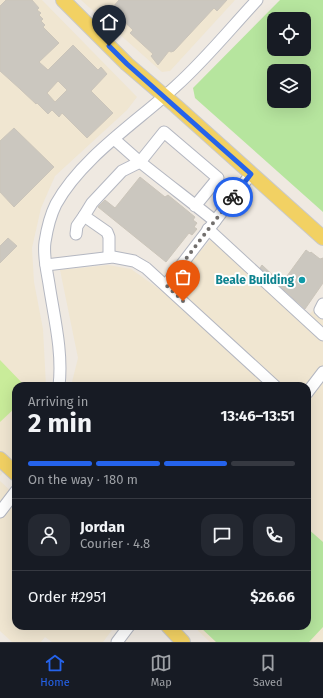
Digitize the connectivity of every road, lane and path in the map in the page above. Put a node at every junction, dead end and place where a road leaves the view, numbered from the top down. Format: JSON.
{"nodes":[{"id":1,"x":255,"y":1,"type":"edge"},
{"id":2,"x":69,"y":2,"type":"edge"},
{"id":3,"x":164,"y":96,"type":"junction"},
{"id":4,"x":114,"y":139,"type":"junction"},
{"id":5,"x":140,"y":162,"type":"junction"},
{"id":6,"x":251,"y":174,"type":"junction"},
{"id":7,"x":195,"y":206,"type":"junction"},
{"id":8,"x":84,"y":216,"type":"junction"},
{"id":9,"x":212,"y":225,"type":"junction"},
{"id":10,"x":76,"y":234,"type":"dead end"},
{"id":11,"x":323,"y":238,"type":"edge"},
{"id":12,"x":109,"y":257,"type":"junction"},
{"id":13,"x":46,"y":265,"type":"junction"},
{"id":14,"x":166,"y":285,"type":"junction"},
{"id":15,"x":323,"y":304,"type":"edge"},
{"id":16,"x":323,"y":313,"type":"edge"},
{"id":17,"x":323,"y":335,"type":"edge"},
{"id":18,"x":323,"y":372,"type":"edge"},
{"id":19,"x":59,"y":382,"type":"edge"},
{"id":20,"x":271,"y":382,"type":"edge"},
{"id":21,"x":311,"y":388,"type":"edge"},
{"id":22,"x":0,"y":459,"type":"edge"},
{"id":23,"x":12,"y":470,"type":"edge"},
{"id":24,"x":12,"y":496,"type":"edge"},
{"id":25,"x":0,"y":512,"type":"edge"},
{"id":26,"x":127,"y":630,"type":"edge"},
{"id":27,"x":172,"y":630,"type":"edge"},
{"id":28,"x":118,"y":642,"type":"edge"},
{"id":29,"x":183,"y":642,"type":"edge"}],
"edges":[{"from":1,"to":3,"type":"street"},
{"from":2,"to":3,"type":"main road"},
{"from":3,"to":4,"type":"street"},
{"from":3,"to":6,"type":"main road"},
{"from":4,"to":5,"type":"street"},
{"from":4,"to":13,"type":"street"},
{"from":5,"to":7,"type":"street"},
{"from":5,"to":7,"type":"street"},
{"from":5,"to":8,"type":"street"},
{"from":6,"to":9,"type":"street"},
{"from":6,"to":11,"type":"main road"},
{"from":7,"to":9,"type":"street"},
{"from":8,"to":10,"type":"street"},
{"from":8,"to":12,"type":"street"},
{"from":9,"to":14,"type":"street"},
{"from":9,"to":17,"type":"street"},
{"from":12,"to":13,"type":"street"},
{"from":12,"to":14,"type":"street"},
{"from":13,"to":19,"type":"street"},
{"from":14,"to":20,"type":"street"},
{"from":15,"to":16,"type":"street"},
{"from":18,"to":21,"type":"street"},
{"from":22,"to":23,"type":"main road"},
{"from":24,"to":25,"type":"street"},
{"from":26,"to":28,"type":"street"},
{"from":27,"to":29,"type":"main road"}]}
